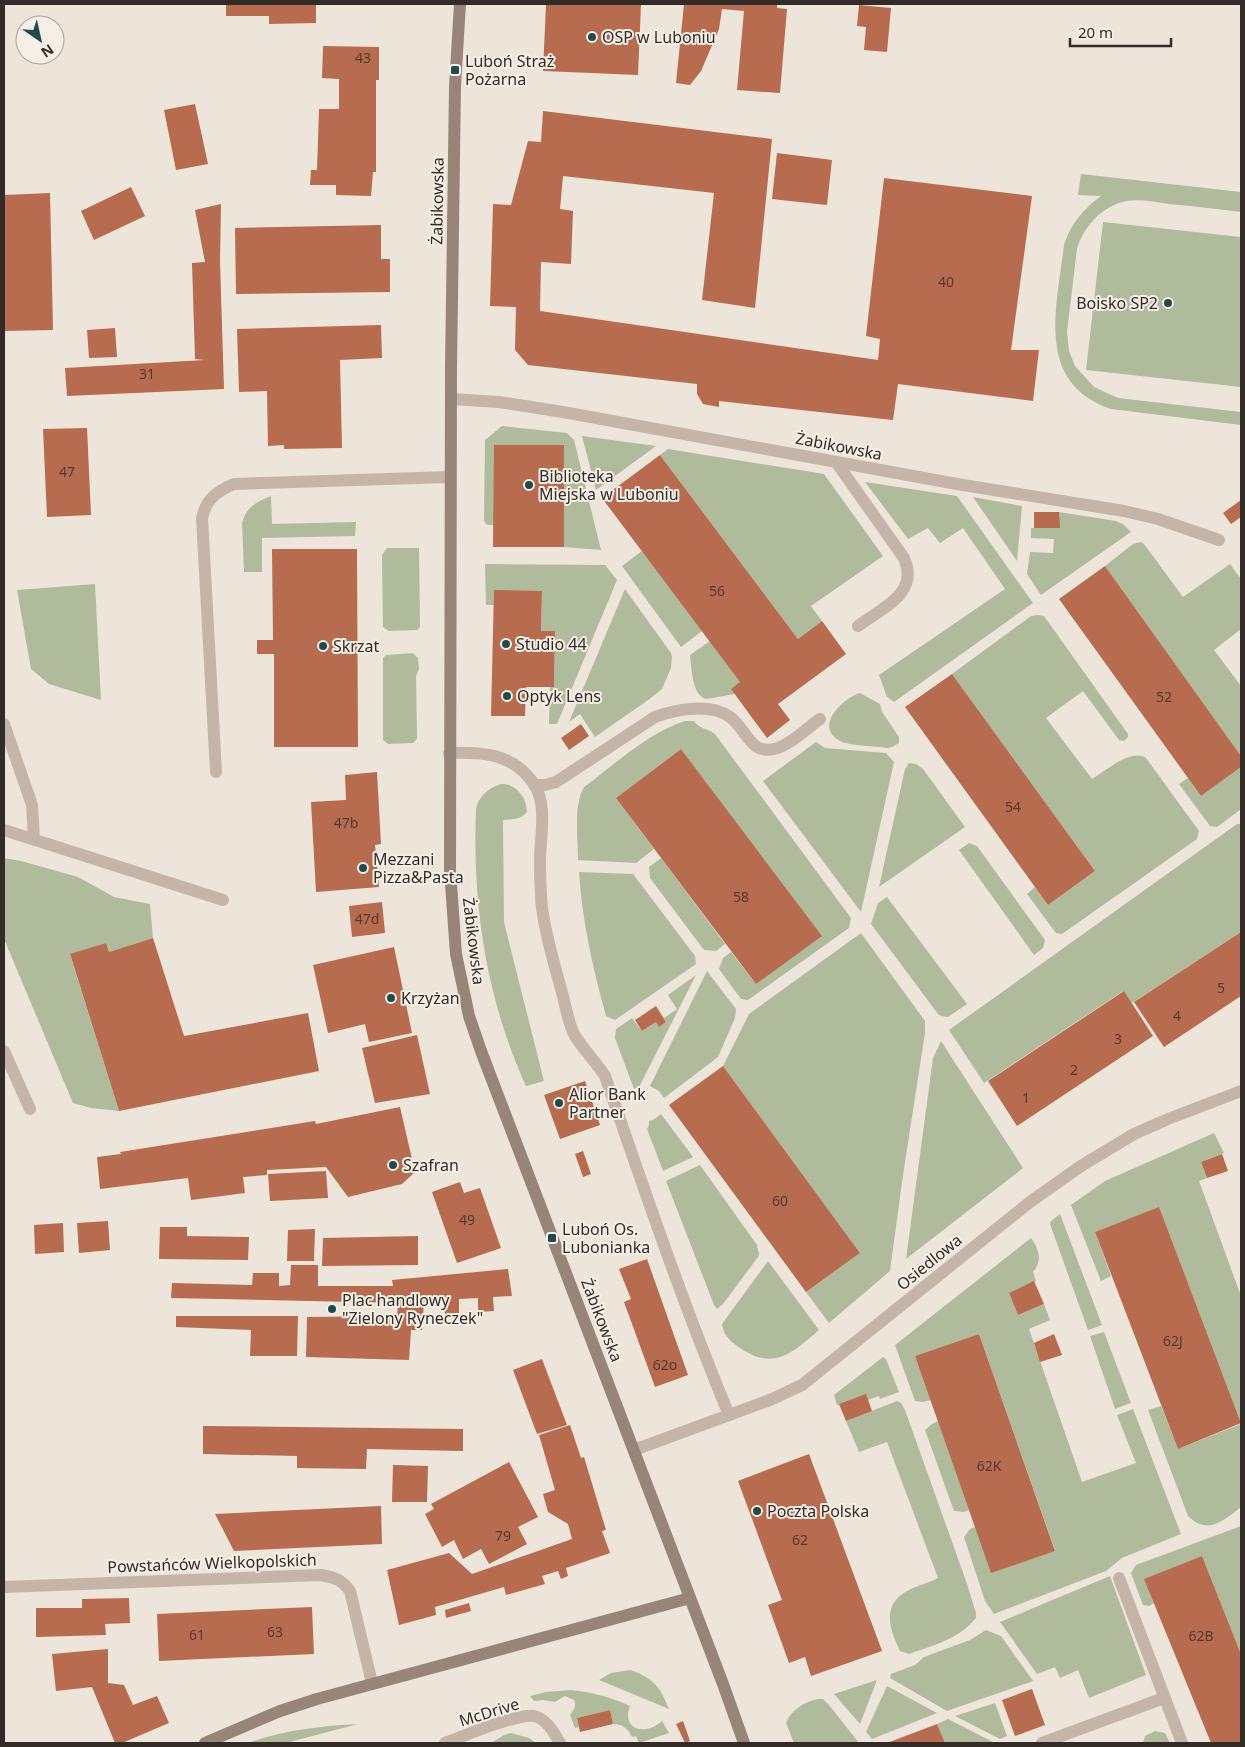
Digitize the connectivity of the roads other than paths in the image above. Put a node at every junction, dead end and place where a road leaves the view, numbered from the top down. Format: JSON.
{"nodes":[{"id":1,"x":460,"y":4,"type":"edge"},
{"id":2,"x":451,"y":399,"type":"junction"},
{"id":3,"x":836,"y":462,"type":"junction"},
{"id":4,"x":450,"y":477,"type":"junction"},
{"id":5,"x":1219,"y":540,"type":"dead end"},
{"id":6,"x":858,"y":626,"type":"dead end"},
{"id":7,"x":820,"y":719,"type":"dead end"},
{"id":8,"x":4,"y":724,"type":"edge"},
{"id":9,"x":449,"y":753,"type":"junction"},
{"id":10,"x":216,"y":772,"type":"dead end"},
{"id":11,"x":534,"y":785,"type":"junction"},
{"id":12,"x":4,"y":830,"type":"edge"},
{"id":13,"x":34,"y":840,"type":"junction"},
{"id":14,"x":223,"y":900,"type":"dead end"},
{"id":15,"x":4,"y":1051,"type":"edge"},
{"id":16,"x":1241,"y":1091,"type":"edge"},
{"id":17,"x":30,"y":1109,"type":"dead end"},
{"id":18,"x":730,"y":1415,"type":"junction"},
{"id":19,"x":634,"y":1450,"type":"junction"},
{"id":20,"x":1119,"y":1578,"type":"dead end"},
{"id":21,"x":4,"y":1587,"type":"edge"},
{"id":22,"x":690,"y":1598,"type":"junction"},
{"id":23,"x":372,"y":1684,"type":"junction"},
{"id":24,"x":1164,"y":1698,"type":"junction"},
{"id":25,"x":205,"y":1743,"type":"edge"},
{"id":26,"x":445,"y":1743,"type":"edge"},
{"id":27,"x":560,"y":1743,"type":"edge"},
{"id":28,"x":744,"y":1743,"type":"edge"},
{"id":29,"x":1042,"y":1743,"type":"edge"},
{"id":30,"x":1182,"y":1743,"type":"edge"}],
"edges":[{"from":1,"to":2,"type":"street","name":"Żabikowska"},
{"from":2,"to":3,"type":"street","name":"Żabikowska"},
{"from":2,"to":4,"type":"street","name":"Żabikowska"},
{"from":3,"to":5,"type":"street","name":"Żabikowska"},
{"from":3,"to":6,"type":"street"},
{"from":4,"to":9,"type":"street","name":"Żabikowska"},
{"from":4,"to":10,"type":"street"},
{"from":7,"to":11,"type":"street"},
{"from":8,"to":13,"type":"street"},
{"from":9,"to":11,"type":"street"},
{"from":9,"to":19,"type":"street","name":"Żabikowska"},
{"from":11,"to":18,"type":"street"},
{"from":12,"to":13,"type":"street"},
{"from":13,"to":14,"type":"street"},
{"from":15,"to":17,"type":"street"},
{"from":16,"to":18,"type":"street","name":"Osiedlowa"},
{"from":18,"to":19,"type":"street","name":"Osiedlowa"},
{"from":19,"to":22,"type":"street","name":"Żabikowska"},
{"from":20,"to":24,"type":"street"},
{"from":21,"to":23,"type":"street","name":"Powstańców Wielkopolskich"},
{"from":22,"to":23,"type":"street"},
{"from":22,"to":28,"type":"street","name":"Żabikowska"},
{"from":23,"to":25,"type":"street"},
{"from":24,"to":29,"type":"street"},
{"from":24,"to":30,"type":"street"},
{"from":26,"to":27,"type":"street","name":"McDrive"}]}
